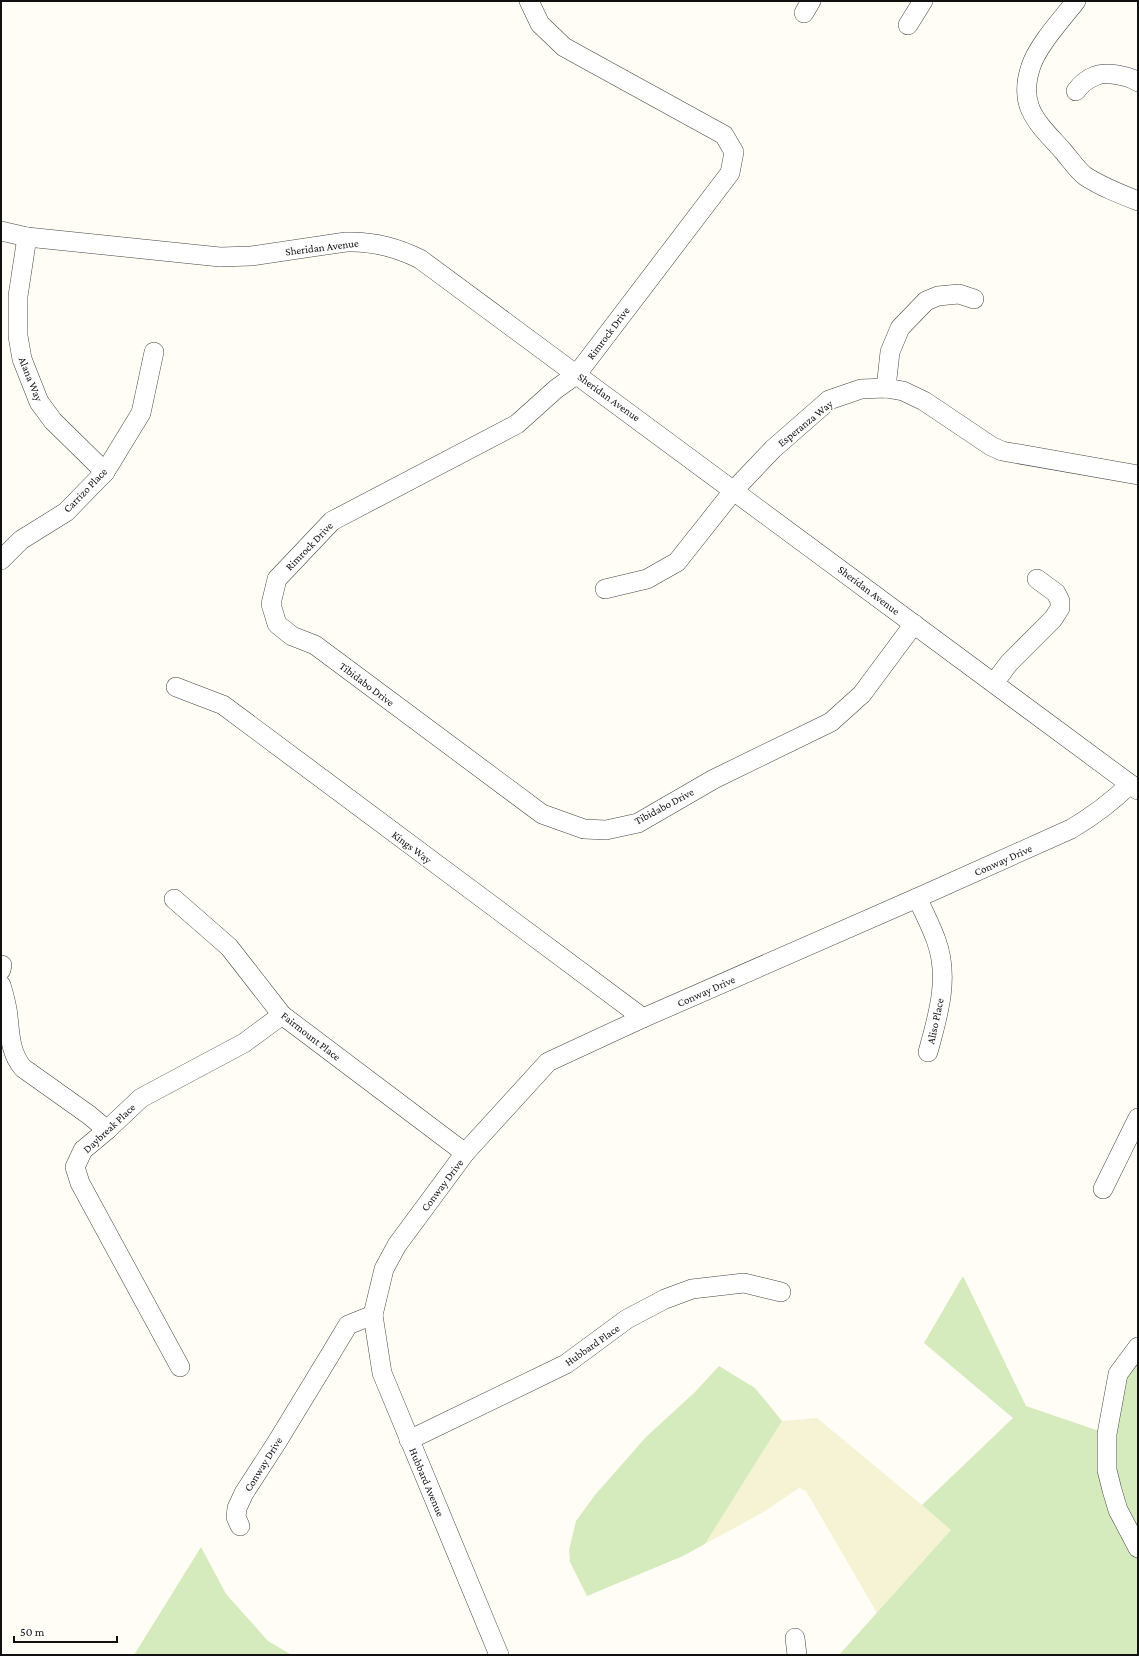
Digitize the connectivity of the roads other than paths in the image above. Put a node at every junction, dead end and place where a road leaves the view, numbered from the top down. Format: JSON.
{"nodes":[{"id":1,"x":529,"y":1,"type":"edge"},
{"id":2,"x":923,"y":1,"type":"edge"},
{"id":3,"x":1076,"y":1,"type":"edge"},
{"id":4,"x":908,"y":24,"type":"dead end"},
{"id":5,"x":1138,"y":82,"type":"edge"},
{"id":6,"x":1076,"y":91,"type":"dead end"},
{"id":7,"x":1138,"y":201,"type":"edge"},
{"id":8,"x":1,"y":231,"type":"edge"},
{"id":9,"x":27,"y":237,"type":"junction"},
{"id":10,"x":974,"y":299,"type":"dead end"},
{"id":11,"x":154,"y":352,"type":"dead end"},
{"id":12,"x":577,"y":374,"type":"junction"},
{"id":13,"x":886,"y":388,"type":"junction"},
{"id":14,"x":105,"y":472,"type":"junction"},
{"id":15,"x":1138,"y":475,"type":"edge"},
{"id":16,"x":734,"y":490,"type":"junction"},
{"id":17,"x":1,"y":560,"type":"edge"},
{"id":18,"x":1037,"y":579,"type":"dead end"},
{"id":19,"x":605,"y":589,"type":"dead end"},
{"id":20,"x":914,"y":624,"type":"junction"},
{"id":21,"x":315,"y":645,"type":"joint"},
{"id":22,"x":994,"y":683,"type":"junction"},
{"id":23,"x":176,"y":687,"type":"dead end"},
{"id":24,"x":1134,"y":787,"type":"edge"},
{"id":25,"x":917,"y":898,"type":"junction"},
{"id":26,"x":174,"y":899,"type":"dead end"},
{"id":27,"x":1,"y":985,"type":"edge"},
{"id":28,"x":282,"y":1015,"type":"junction"},
{"id":29,"x":643,"y":1018,"type":"junction"},
{"id":30,"x":928,"y":1052,"type":"dead end"},
{"id":31,"x":1138,"y":1118,"type":"edge"},
{"id":32,"x":107,"y":1130,"type":"junction"},
{"id":33,"x":465,"y":1154,"type":"junction"},
{"id":34,"x":1103,"y":1189,"type":"dead end"},
{"id":35,"x":781,"y":1292,"type":"dead end"},
{"id":36,"x":374,"y":1309,"type":"junction"},
{"id":37,"x":1138,"y":1347,"type":"edge"},
{"id":38,"x":180,"y":1367,"type":"dead end"},
{"id":39,"x":409,"y":1440,"type":"junction"},
{"id":40,"x":240,"y":1526,"type":"dead end"},
{"id":41,"x":1138,"y":1548,"type":"edge"},
{"id":42,"x":499,"y":1655,"type":"edge"}],
"edges":[{"from":1,"to":12,"type":"street","name":"Rimrock Drive"},
{"from":2,"to":4,"type":"street"},
{"from":3,"to":7,"type":"street"},
{"from":5,"to":6,"type":"street"},
{"from":8,"to":9,"type":"street","name":"Sheridan Avenue"},
{"from":9,"to":12,"type":"street","name":"Sheridan Avenue"},
{"from":9,"to":14,"type":"street","name":"Alana Way"},
{"from":10,"to":13,"type":"street"},
{"from":11,"to":14,"type":"street","name":"Carrizo Place"},
{"from":12,"to":16,"type":"street","name":"Sheridan Avenue"},
{"from":12,"to":21,"type":"street","name":"Rimrock Drive"},
{"from":13,"to":15,"type":"street","name":"Esperanza Way"},
{"from":13,"to":16,"type":"street","name":"Esperanza Way"},
{"from":14,"to":17,"type":"street","name":"Carrizo Place"},
{"from":16,"to":19,"type":"street","name":"Esperanza Way"},
{"from":16,"to":20,"type":"street","name":"Sheridan Avenue"},
{"from":18,"to":22,"type":"street"},
{"from":20,"to":21,"type":"street","name":"Tibidabo Drive"},
{"from":20,"to":22,"type":"street","name":"Sheridan Avenue"},
{"from":22,"to":24,"type":"street","name":"Sheridan Avenue"},
{"from":23,"to":29,"type":"street","name":"Kings Way"},
{"from":24,"to":25,"type":"street","name":"Conway Drive"},
{"from":25,"to":29,"type":"street","name":"Conway Drive"},
{"from":25,"to":30,"type":"street","name":"Aliso Place"},
{"from":26,"to":28,"type":"street","name":"Fairmount Place"},
{"from":27,"to":32,"type":"street"},
{"from":28,"to":32,"type":"street","name":"Daybreak Place"},
{"from":28,"to":33,"type":"street","name":"Fairmount Place"},
{"from":29,"to":33,"type":"street","name":"Conway Drive"},
{"from":31,"to":34,"type":"street"},
{"from":32,"to":38,"type":"street","name":"Daybreak Place"},
{"from":33,"to":36,"type":"street","name":"Conway Drive"},
{"from":35,"to":39,"type":"street","name":"Hubbard Place"},
{"from":36,"to":39,"type":"street","name":"Hubbard Avenue"},
{"from":36,"to":40,"type":"street","name":"Conway Drive"},
{"from":37,"to":41,"type":"street"},
{"from":39,"to":42,"type":"street","name":"Hubbard Avenue"}]}
